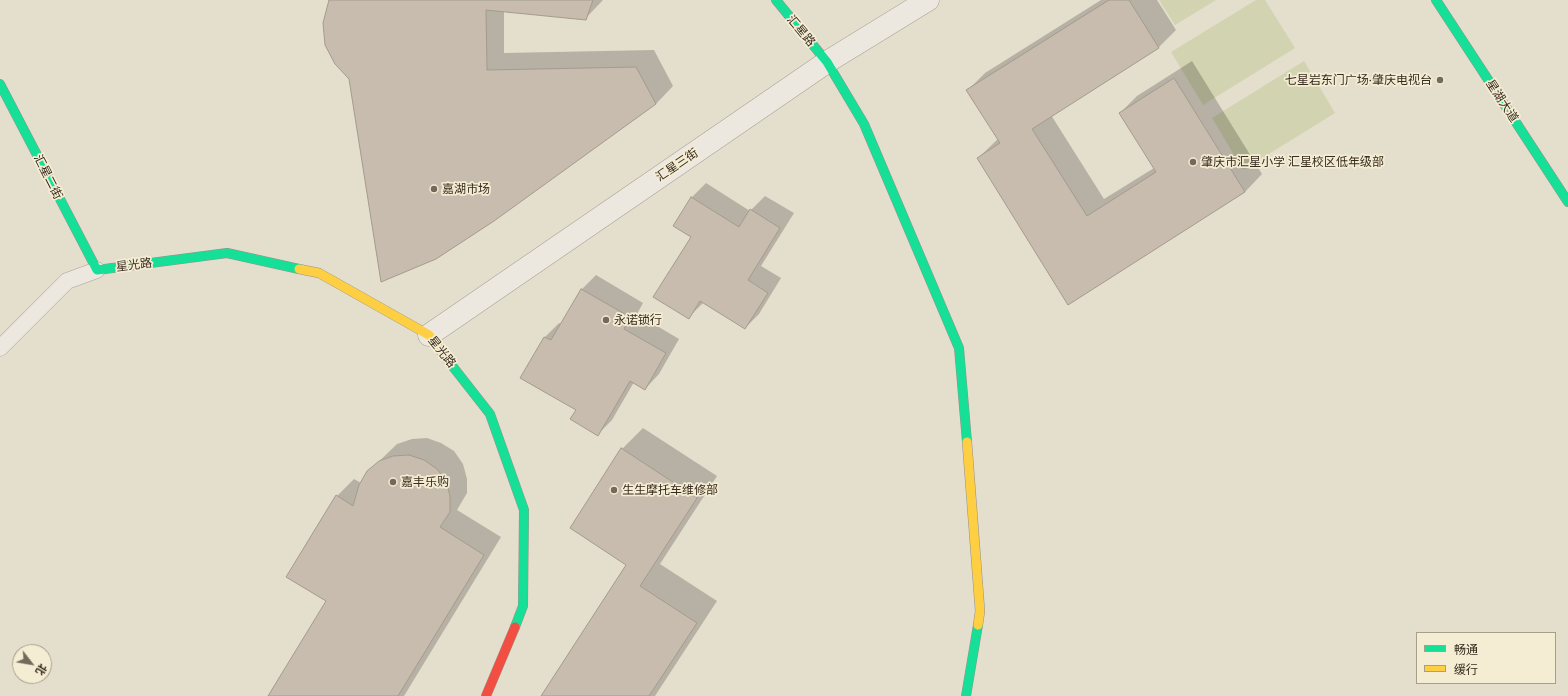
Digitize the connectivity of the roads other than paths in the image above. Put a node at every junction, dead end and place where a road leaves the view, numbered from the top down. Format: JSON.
{"nodes":[{"id":1,"x":776,"y":0,"type":"edge"},
{"id":2,"x":928,"y":0,"type":"edge"},
{"id":3,"x":1436,"y":0,"type":"edge"},
{"id":4,"x":827,"y":62,"type":"junction"},
{"id":5,"x":0,"y":84,"type":"edge"},
{"id":6,"x":1568,"y":202,"type":"edge"},
{"id":7,"x":97,"y":270,"type":"junction"},
{"id":8,"x":429,"y":335,"type":"junction"},
{"id":9,"x":0,"y":348,"type":"edge"},
{"id":10,"x":486,"y":696,"type":"edge"},
{"id":11,"x":966,"y":696,"type":"edge"}],
"edges":[{"from":1,"to":4,"type":"street","name":"汇星路"},
{"from":2,"to":4,"type":"street","name":"汇星三街"},
{"from":3,"to":6,"type":"street","name":"星湖大道"},
{"from":4,"to":8,"type":"street","name":"汇星三街"},
{"from":4,"to":11,"type":"street","name":"汇星路"},
{"from":5,"to":7,"type":"street","name":"汇星二街"},
{"from":7,"to":8,"type":"street","name":"星光路"},
{"from":7,"to":9,"type":"lane"},
{"from":8,"to":10,"type":"street","name":"星光路"}]}
